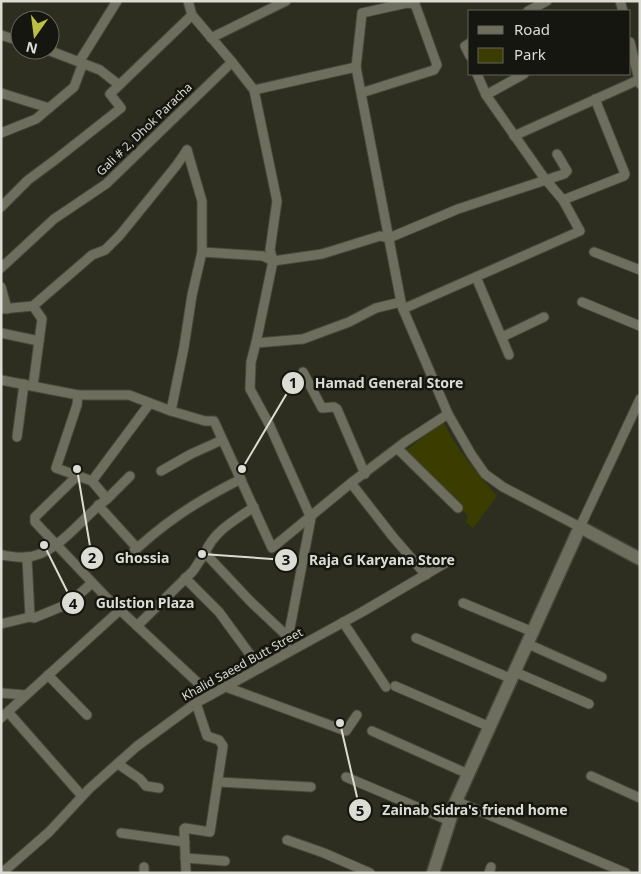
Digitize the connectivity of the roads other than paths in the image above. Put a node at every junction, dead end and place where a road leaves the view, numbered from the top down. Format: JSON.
{"nodes":[{"id":1,"x":188,"y":1,"type":"edge"},
{"id":2,"x":286,"y":1,"type":"edge"},
{"id":3,"x":547,"y":1,"type":"edge"},
{"id":4,"x":117,"y":2,"type":"edge"},
{"id":5,"x":413,"y":2,"type":"edge"},
{"id":6,"x":530,"y":10,"type":"edge"},
{"id":7,"x":192,"y":15,"type":"junction"},
{"id":8,"x":211,"y":38,"type":"junction"},
{"id":9,"x":631,"y":46,"type":"edge"},
{"id":10,"x":60,"y":54,"type":"edge"},
{"id":11,"x":81,"y":62,"type":"junction"},
{"id":12,"x":232,"y":62,"type":"junction"},
{"id":13,"x":356,"y":67,"type":"junction"},
{"id":14,"x":477,"y":75,"type":"edge"},
{"id":15,"x":522,"y":75,"type":"edge"},
{"id":16,"x":639,"y":82,"type":"edge"},
{"id":17,"x":119,"y":85,"type":"junction"},
{"id":18,"x":254,"y":90,"type":"junction"},
{"id":19,"x":1,"y":93,"type":"edge"},
{"id":20,"x":361,"y":93,"type":"junction"},
{"id":21,"x":486,"y":95,"type":"junction"},
{"id":22,"x":594,"y":99,"type":"junction"},
{"id":23,"x":49,"y":108,"type":"junction"},
{"id":24,"x":1,"y":133,"type":"edge"},
{"id":25,"x":514,"y":136,"type":"junction"},
{"id":26,"x":557,"y":154,"type":"dead end"},
{"id":27,"x":546,"y":179,"type":"junction"},
{"id":28,"x":563,"y":200,"type":"junction"},
{"id":29,"x":1,"y":206,"type":"edge"},
{"id":30,"x":390,"y":238,"type":"junction"},
{"id":31,"x":202,"y":252,"type":"junction"},
{"id":32,"x":594,"y":252,"type":"dead end"},
{"id":33,"x":273,"y":261,"type":"junction"},
{"id":34,"x":1,"y":268,"type":"edge"},
{"id":35,"x":640,"y":270,"type":"edge"},
{"id":36,"x":476,"y":277,"type":"junction"},
{"id":37,"x":1,"y":287,"type":"edge"},
{"id":38,"x":582,"y":302,"type":"dead end"},
{"id":39,"x":33,"y":306,"type":"junction"},
{"id":40,"x":402,"y":306,"type":"junction"},
{"id":41,"x":4,"y":309,"type":"edge"},
{"id":42,"x":544,"y":317,"type":"dead end"},
{"id":43,"x":640,"y":326,"type":"edge"},
{"id":44,"x":1,"y":333,"type":"edge"},
{"id":45,"x":502,"y":337,"type":"junction"},
{"id":46,"x":39,"y":341,"type":"junction"},
{"id":47,"x":256,"y":343,"type":"junction"},
{"id":48,"x":509,"y":355,"type":"dead end"},
{"id":49,"x":303,"y":372,"type":"dead end"},
{"id":50,"x":1,"y":380,"type":"edge"},
{"id":51,"x":24,"y":384,"type":"junction"},
{"id":52,"x":34,"y":386,"type":"junction"},
{"id":53,"x":78,"y":395,"type":"junction"},
{"id":54,"x":640,"y":399,"type":"edge"},
{"id":55,"x":150,"y":403,"type":"junction"},
{"id":56,"x":171,"y":411,"type":"junction"},
{"id":57,"x":448,"y":414,"type":"junction"},
{"id":58,"x":17,"y":437,"type":"dead end"},
{"id":59,"x":222,"y":440,"type":"junction"},
{"id":60,"x":398,"y":449,"type":"junction"},
{"id":61,"x":161,"y":470,"type":"dead end"},
{"id":62,"x":365,"y":474,"type":"junction"},
{"id":63,"x":77,"y":476,"type":"junction"},
{"id":64,"x":130,"y":476,"type":"dead end"},
{"id":65,"x":241,"y":478,"type":"junction"},
{"id":66,"x":92,"y":481,"type":"junction"},
{"id":67,"x":351,"y":483,"type":"junction"},
{"id":68,"x":107,"y":499,"type":"junction"},
{"id":69,"x":98,"y":505,"type":"junction"},
{"id":70,"x":254,"y":507,"type":"junction"},
{"id":71,"x":458,"y":508,"type":"dead end"},
{"id":72,"x":311,"y":518,"type":"junction"},
{"id":73,"x":580,"y":527,"type":"junction"},
{"id":74,"x":56,"y":545,"type":"junction"},
{"id":75,"x":137,"y":548,"type":"junction"},
{"id":76,"x":205,"y":553,"type":"junction"},
{"id":77,"x":1,"y":555,"type":"edge"},
{"id":78,"x":26,"y":558,"type":"junction"},
{"id":79,"x":640,"y":558,"type":"edge"},
{"id":80,"x":126,"y":559,"type":"dead end"},
{"id":81,"x":446,"y":562,"type":"dead end"},
{"id":82,"x":426,"y":575,"type":"junction"},
{"id":83,"x":185,"y":578,"type":"junction"},
{"id":84,"x":92,"y":583,"type":"junction"},
{"id":85,"x":463,"y":603,"type":"dead end"},
{"id":86,"x":120,"y":610,"type":"junction"},
{"id":87,"x":30,"y":617,"type":"junction"},
{"id":88,"x":343,"y":622,"type":"junction"},
{"id":89,"x":1,"y":624,"type":"edge"},
{"id":90,"x":137,"y":626,"type":"junction"},
{"id":91,"x":288,"y":637,"type":"junction"},
{"id":92,"x":416,"y":638,"type":"dead end"},
{"id":93,"x":531,"y":638,"type":"junction"},
{"id":94,"x":285,"y":654,"type":"junction"},
{"id":95,"x":260,"y":668,"type":"junction"},
{"id":96,"x":48,"y":675,"type":"junction"},
{"id":97,"x":513,"y":676,"type":"junction"},
{"id":98,"x":602,"y":677,"type":"dead end"},
{"id":99,"x":226,"y":687,"type":"junction"},
{"id":100,"x":1,"y":693,"type":"edge"},
{"id":101,"x":211,"y":694,"type":"junction"},
{"id":102,"x":25,"y":695,"type":"junction"},
{"id":103,"x":196,"y":703,"type":"junction"},
{"id":104,"x":589,"y":704,"type":"dead end"},
{"id":105,"x":4,"y":715,"type":"edge"},
{"id":106,"x":87,"y":715,"type":"dead end"},
{"id":107,"x":357,"y":716,"type":"dead end"},
{"id":108,"x":490,"y":727,"type":"junction"},
{"id":109,"x":372,"y":731,"type":"dead end"},
{"id":110,"x":118,"y":764,"type":"junction"},
{"id":111,"x":468,"y":774,"type":"junction"},
{"id":112,"x":590,"y":776,"type":"dead end"},
{"id":113,"x":346,"y":777,"type":"dead end"},
{"id":114,"x":218,"y":782,"type":"junction"},
{"id":115,"x":311,"y":787,"type":"dead end"},
{"id":116,"x":159,"y":788,"type":"dead end"},
{"id":117,"x":82,"y":796,"type":"junction"},
{"id":118,"x":640,"y":798,"type":"edge"},
{"id":119,"x":456,"y":801,"type":"junction"},
{"id":120,"x":450,"y":821,"type":"junction"},
{"id":121,"x":121,"y":833,"type":"dead end"},
{"id":122,"x":287,"y":840,"type":"dead end"},
{"id":123,"x":184,"y":842,"type":"junction"},
{"id":124,"x":185,"y":858,"type":"junction"},
{"id":125,"x":225,"y":861,"type":"dead end"},
{"id":126,"x":2,"y":873,"type":"edge"},
{"id":127,"x":186,"y":873,"type":"edge"},
{"id":128,"x":370,"y":873,"type":"edge"},
{"id":129,"x":433,"y":873,"type":"edge"},
{"id":130,"x":626,"y":873,"type":"edge"}],
"edges":[{"from":1,"to":7,"type":"street"},
{"from":2,"to":8,"type":"street"},
{"from":3,"to":6,"type":"street"},
{"from":4,"to":11,"type":"street"},
{"from":5,"to":13,"type":"street"},
{"from":5,"to":20,"type":"street"},
{"from":7,"to":8,"type":"street"},
{"from":7,"to":17,"type":"street"},
{"from":8,"to":12,"type":"street"},
{"from":9,"to":16,"type":"street"},
{"from":10,"to":11,"type":"street"},
{"from":11,"to":17,"type":"street"},
{"from":11,"to":23,"type":"street"},
{"from":12,"to":18,"type":"street"},
{"from":12,"to":34,"type":"street","name":"Gali # 2, Dhok Paracha"},
{"from":13,"to":18,"type":"street"},
{"from":13,"to":20,"type":"street"},
{"from":14,"to":21,"type":"street"},
{"from":15,"to":21,"type":"street"},
{"from":16,"to":22,"type":"street"},
{"from":17,"to":29,"type":"street"},
{"from":18,"to":33,"type":"street"},
{"from":19,"to":23,"type":"street"},
{"from":20,"to":30,"type":"street"},
{"from":21,"to":25,"type":"street"},
{"from":22,"to":25,"type":"street"},
{"from":22,"to":28,"type":"street"},
{"from":23,"to":24,"type":"street"},
{"from":25,"to":27,"type":"street"},
{"from":26,"to":27,"type":"street"},
{"from":27,"to":28,"type":"street"},
{"from":27,"to":30,"type":"street"},
{"from":28,"to":36,"type":"street"},
{"from":30,"to":33,"type":"street"},
{"from":30,"to":40,"type":"street"},
{"from":31,"to":33,"type":"street"},
{"from":31,"to":39,"type":"street"},
{"from":31,"to":56,"type":"street"},
{"from":32,"to":35,"type":"street"},
{"from":33,"to":47,"type":"street"},
{"from":36,"to":40,"type":"street"},
{"from":36,"to":45,"type":"street"},
{"from":37,"to":41,"type":"street"},
{"from":38,"to":43,"type":"street"},
{"from":39,"to":41,"type":"street"},
{"from":39,"to":46,"type":"street"},
{"from":40,"to":47,"type":"street"},
{"from":40,"to":57,"type":"street"},
{"from":42,"to":45,"type":"street"},
{"from":44,"to":46,"type":"street"},
{"from":45,"to":48,"type":"street"},
{"from":46,"to":52,"type":"street"},
{"from":47,"to":72,"type":"street"},
{"from":49,"to":62,"type":"street"},
{"from":50,"to":51,"type":"street"},
{"from":51,"to":52,"type":"street"},
{"from":51,"to":58,"type":"street"},
{"from":52,"to":53,"type":"street"},
{"from":53,"to":55,"type":"street"},
{"from":53,"to":63,"type":"street"},
{"from":54,"to":73,"type":"street"},
{"from":55,"to":56,"type":"street"},
{"from":55,"to":66,"type":"street"},
{"from":56,"to":59,"type":"street"},
{"from":57,"to":60,"type":"street"},
{"from":57,"to":73,"type":"street"},
{"from":59,"to":61,"type":"street"},
{"from":59,"to":65,"type":"street"},
{"from":60,"to":62,"type":"street"},
{"from":60,"to":71,"type":"street"},
{"from":62,"to":67,"type":"street"},
{"from":63,"to":66,"type":"street"},
{"from":63,"to":74,"type":"street"},
{"from":64,"to":68,"type":"street"},
{"from":65,"to":70,"type":"street"},
{"from":65,"to":75,"type":"street"},
{"from":66,"to":68,"type":"street"},
{"from":67,"to":72,"type":"street"},
{"from":67,"to":82,"type":"street"},
{"from":68,"to":69,"type":"street"},
{"from":69,"to":74,"type":"street"},
{"from":69,"to":75,"type":"street"},
{"from":70,"to":72,"type":"street"},
{"from":70,"to":76,"type":"street"},
{"from":72,"to":91,"type":"street"},
{"from":73,"to":79,"type":"street"},
{"from":73,"to":93,"type":"street"},
{"from":74,"to":78,"type":"street"},
{"from":74,"to":84,"type":"street"},
{"from":75,"to":80,"type":"street"},
{"from":76,"to":83,"type":"street"},
{"from":76,"to":91,"type":"street"},
{"from":77,"to":78,"type":"street"},
{"from":78,"to":87,"type":"street"},
{"from":81,"to":82,"type":"street","name":"Khalid Saeed Butt Street"},
{"from":82,"to":88,"type":"street","name":"Khalid Saeed Butt Street"},
{"from":83,"to":90,"type":"street"},
{"from":83,"to":95,"type":"street"},
{"from":84,"to":86,"type":"street"},
{"from":84,"to":87,"type":"street"},
{"from":85,"to":93,"type":"street"},
{"from":86,"to":90,"type":"street"},
{"from":86,"to":96,"type":"street"},
{"from":87,"to":89,"type":"street"},
{"from":88,"to":94,"type":"street","name":"Khalid Saeed Butt Street"},
{"from":88,"to":108,"type":"street"},
{"from":90,"to":101,"type":"street"},
{"from":91,"to":94,"type":"street"},
{"from":92,"to":97,"type":"street"},
{"from":93,"to":97,"type":"street"},
{"from":93,"to":98,"type":"street"},
{"from":94,"to":95,"type":"street","name":"Khalid Saeed Butt Street"},
{"from":95,"to":99,"type":"street","name":"Khalid Saeed Butt Street"},
{"from":96,"to":102,"type":"street"},
{"from":96,"to":106,"type":"street"},
{"from":97,"to":104,"type":"street"},
{"from":97,"to":108,"type":"street"},
{"from":99,"to":101,"type":"street","name":"Khalid Saeed Butt Street"},
{"from":99,"to":107,"type":"street"},
{"from":100,"to":102,"type":"street"},
{"from":101,"to":103,"type":"street","name":"Khalid Saeed Butt Street"},
{"from":102,"to":105,"type":"street"},
{"from":103,"to":110,"type":"street","name":"Khalid Saeed Butt Street"},
{"from":103,"to":114,"type":"street"},
{"from":105,"to":117,"type":"street"},
{"from":108,"to":111,"type":"street"},
{"from":109,"to":111,"type":"street"},
{"from":110,"to":116,"type":"street"},
{"from":110,"to":117,"type":"street","name":"Khalid Saeed Butt Street"},
{"from":111,"to":119,"type":"street"},
{"from":112,"to":118,"type":"street"},
{"from":113,"to":120,"type":"street"},
{"from":114,"to":115,"type":"street"},
{"from":114,"to":123,"type":"street"},
{"from":117,"to":126,"type":"street","name":"Khalid Saeed Butt Street"},
{"from":119,"to":120,"type":"street"},
{"from":119,"to":130,"type":"street"},
{"from":120,"to":129,"type":"street"},
{"from":121,"to":123,"type":"street"},
{"from":122,"to":128,"type":"street"},
{"from":123,"to":124,"type":"street"},
{"from":124,"to":125,"type":"street"},
{"from":124,"to":127,"type":"street"}]}
